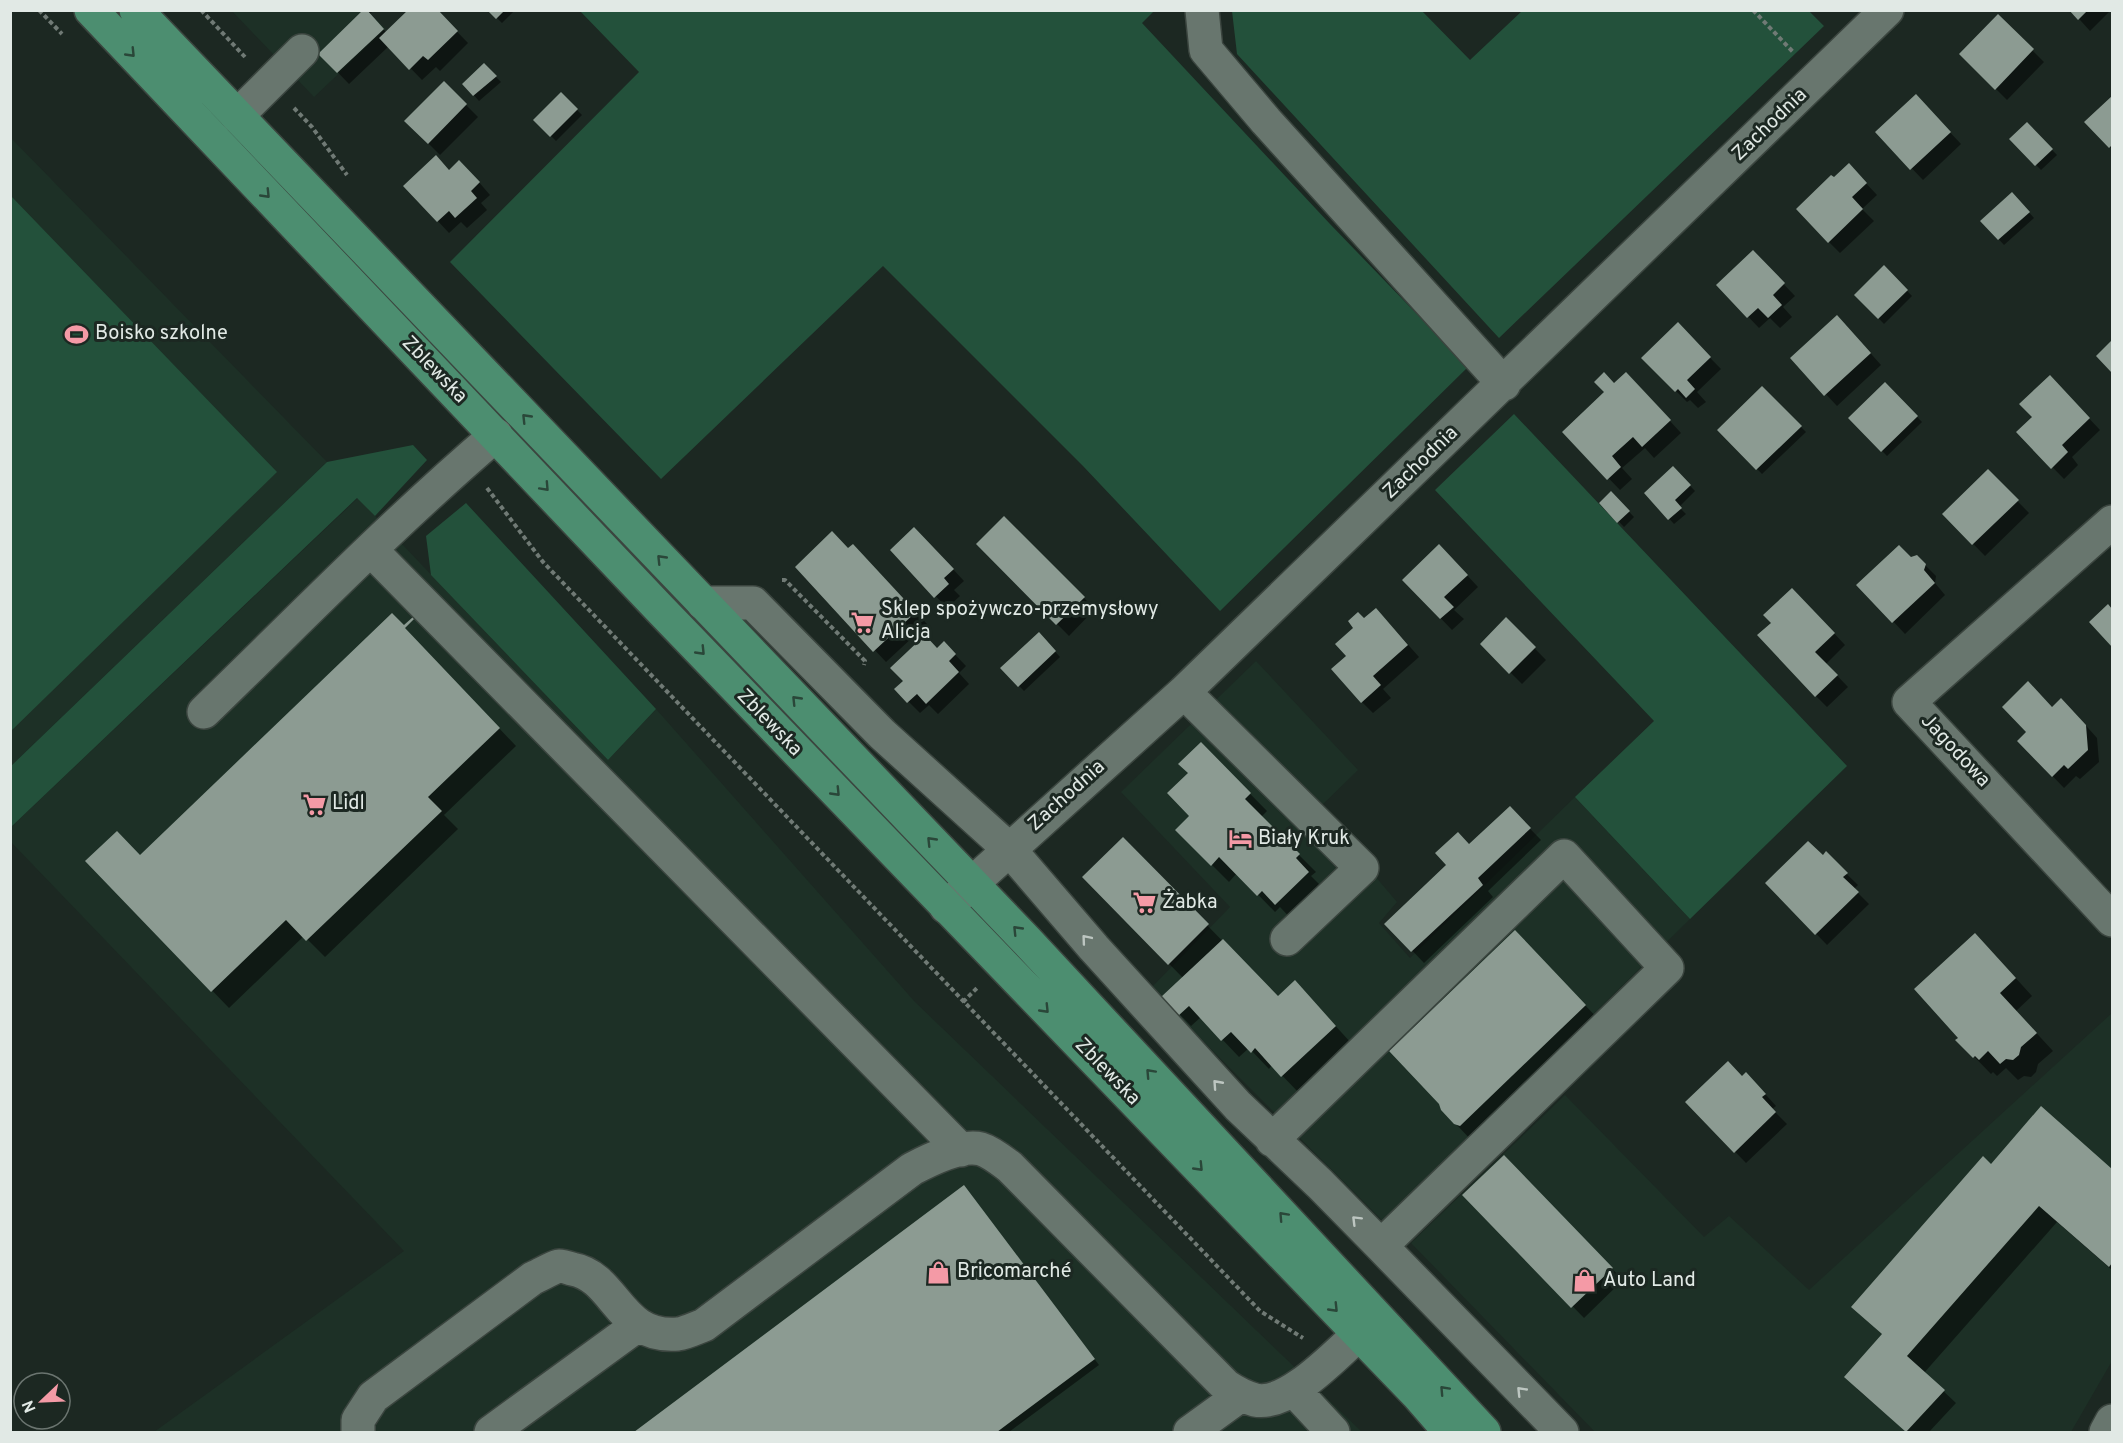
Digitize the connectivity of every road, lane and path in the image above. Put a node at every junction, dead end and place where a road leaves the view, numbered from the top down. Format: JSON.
{"nodes":[{"id":1,"x":39,"y":10,"type":"edge"},
{"id":2,"x":91,"y":10,"type":"edge"},
{"id":3,"x":136,"y":10,"type":"edge"},
{"id":4,"x":1202,"y":10,"type":"edge"},
{"id":5,"x":1753,"y":10,"type":"edge"},
{"id":6,"x":1887,"y":10,"type":"edge"},
{"id":7,"x":64,"y":36,"type":"dead end"},
{"id":8,"x":302,"y":51,"type":"dead end"},
{"id":9,"x":1818,"y":78,"type":"junction"},
{"id":10,"x":237,"y":116,"type":"junction"},
{"id":11,"x":1504,"y":384,"type":"junction"},
{"id":12,"x":496,"y":435,"type":"junction"},
{"id":13,"x":466,"y":460,"type":"junction"},
{"id":14,"x":2112,"y":522,"type":"edge"},
{"id":15,"x":371,"y":550,"type":"junction"},
{"id":16,"x":703,"y":603,"type":"junction"},
{"id":17,"x":1184,"y":692,"type":"junction"},
{"id":18,"x":204,"y":712,"type":"dead end"},
{"id":19,"x":1009,"y":849,"type":"junction"},
{"id":20,"x":971,"y":883,"type":"junction"},
{"id":21,"x":946,"y":907,"type":"junction"},
{"id":22,"x":2112,"y":920,"type":"edge"},
{"id":23,"x":1287,"y":939,"type":"dead end"},
{"id":24,"x":1272,"y":1140,"type":"junction"},
{"id":25,"x":961,"y":1150,"type":"junction"},
{"id":26,"x":1381,"y":1246,"type":"junction"},
{"id":27,"x":638,"y":1325,"type":"junction"},
{"id":28,"x":1359,"y":1334,"type":"junction"},
{"id":29,"x":1333,"y":1356,"type":"junction"},
{"id":30,"x":1294,"y":1390,"type":"junction"},
{"id":31,"x":1241,"y":1395,"type":"junction"},
{"id":32,"x":2112,"y":1421,"type":"edge"},
{"id":33,"x":358,"y":1432,"type":"edge"},
{"id":34,"x":491,"y":1432,"type":"edge"},
{"id":35,"x":1190,"y":1432,"type":"edge"},
{"id":36,"x":1333,"y":1432,"type":"edge"},
{"id":37,"x":1450,"y":1432,"type":"edge"},
{"id":38,"x":1484,"y":1432,"type":"edge"},
{"id":39,"x":1562,"y":1432,"type":"edge"},
{"id":40,"x":2106,"y":1432,"type":"edge"}],
"edges":[{"from":1,"to":7,"type":"path"},
{"from":2,"to":12,"type":"main road","name":"Zblewska","one_way":true},
{"from":3,"to":10,"type":"main road","name":"Zblewska"},
{"from":4,"to":11,"type":"street"},
{"from":5,"to":9,"type":"path"},
{"from":6,"to":9,"type":"street","name":"Zachodnia"},
{"from":8,"to":10,"type":"street"},
{"from":9,"to":11,"type":"street","name":"Zachodnia"},
{"from":16,"to":10,"type":"main road","name":"Zblewska","one_way":true},
{"from":11,"to":17,"type":"street","name":"Zachodnia"},
{"from":12,"to":13,"type":"street"},
{"from":12,"to":21,"type":"main road","name":"Zblewska","one_way":true},
{"from":13,"to":15,"type":"street"},
{"from":13,"to":29,"type":"path"},
{"from":14,"to":22,"type":"street","name":"Jagodowa"},
{"from":15,"to":18,"type":"street"},
{"from":15,"to":25,"type":"street"},
{"from":16,"to":19,"type":"street"},
{"from":20,"to":16,"type":"main road","name":"Zblewska","one_way":true},
{"from":17,"to":19,"type":"street","name":"Zachodnia"},
{"from":17,"to":23,"type":"street"},
{"from":19,"to":20,"type":"street","name":"Zachodnia"},
{"from":24,"to":19,"type":"street","one_way":true},
{"from":20,"to":21,"type":"street","name":"Zachodnia"},
{"from":38,"to":20,"type":"main road","name":"Zblewska","one_way":true},
{"from":21,"to":28,"type":"main road","name":"Zblewska","one_way":true},
{"from":26,"to":24,"type":"street","one_way":true},
{"from":24,"to":26,"type":"street"},
{"from":25,"to":27,"type":"street"},
{"from":25,"to":31,"type":"street"},
{"from":39,"to":26,"type":"street","one_way":true},
{"from":27,"to":33,"type":"street"},
{"from":27,"to":34,"type":"street"},
{"from":28,"to":29,"type":"street"},
{"from":28,"to":37,"type":"main road","name":"Zblewska"},
{"from":29,"to":30,"type":"street"},
{"from":30,"to":31,"type":"street"},
{"from":30,"to":36,"type":"street"},
{"from":31,"to":35,"type":"street"},
{"from":32,"to":40,"type":"street"}]}
